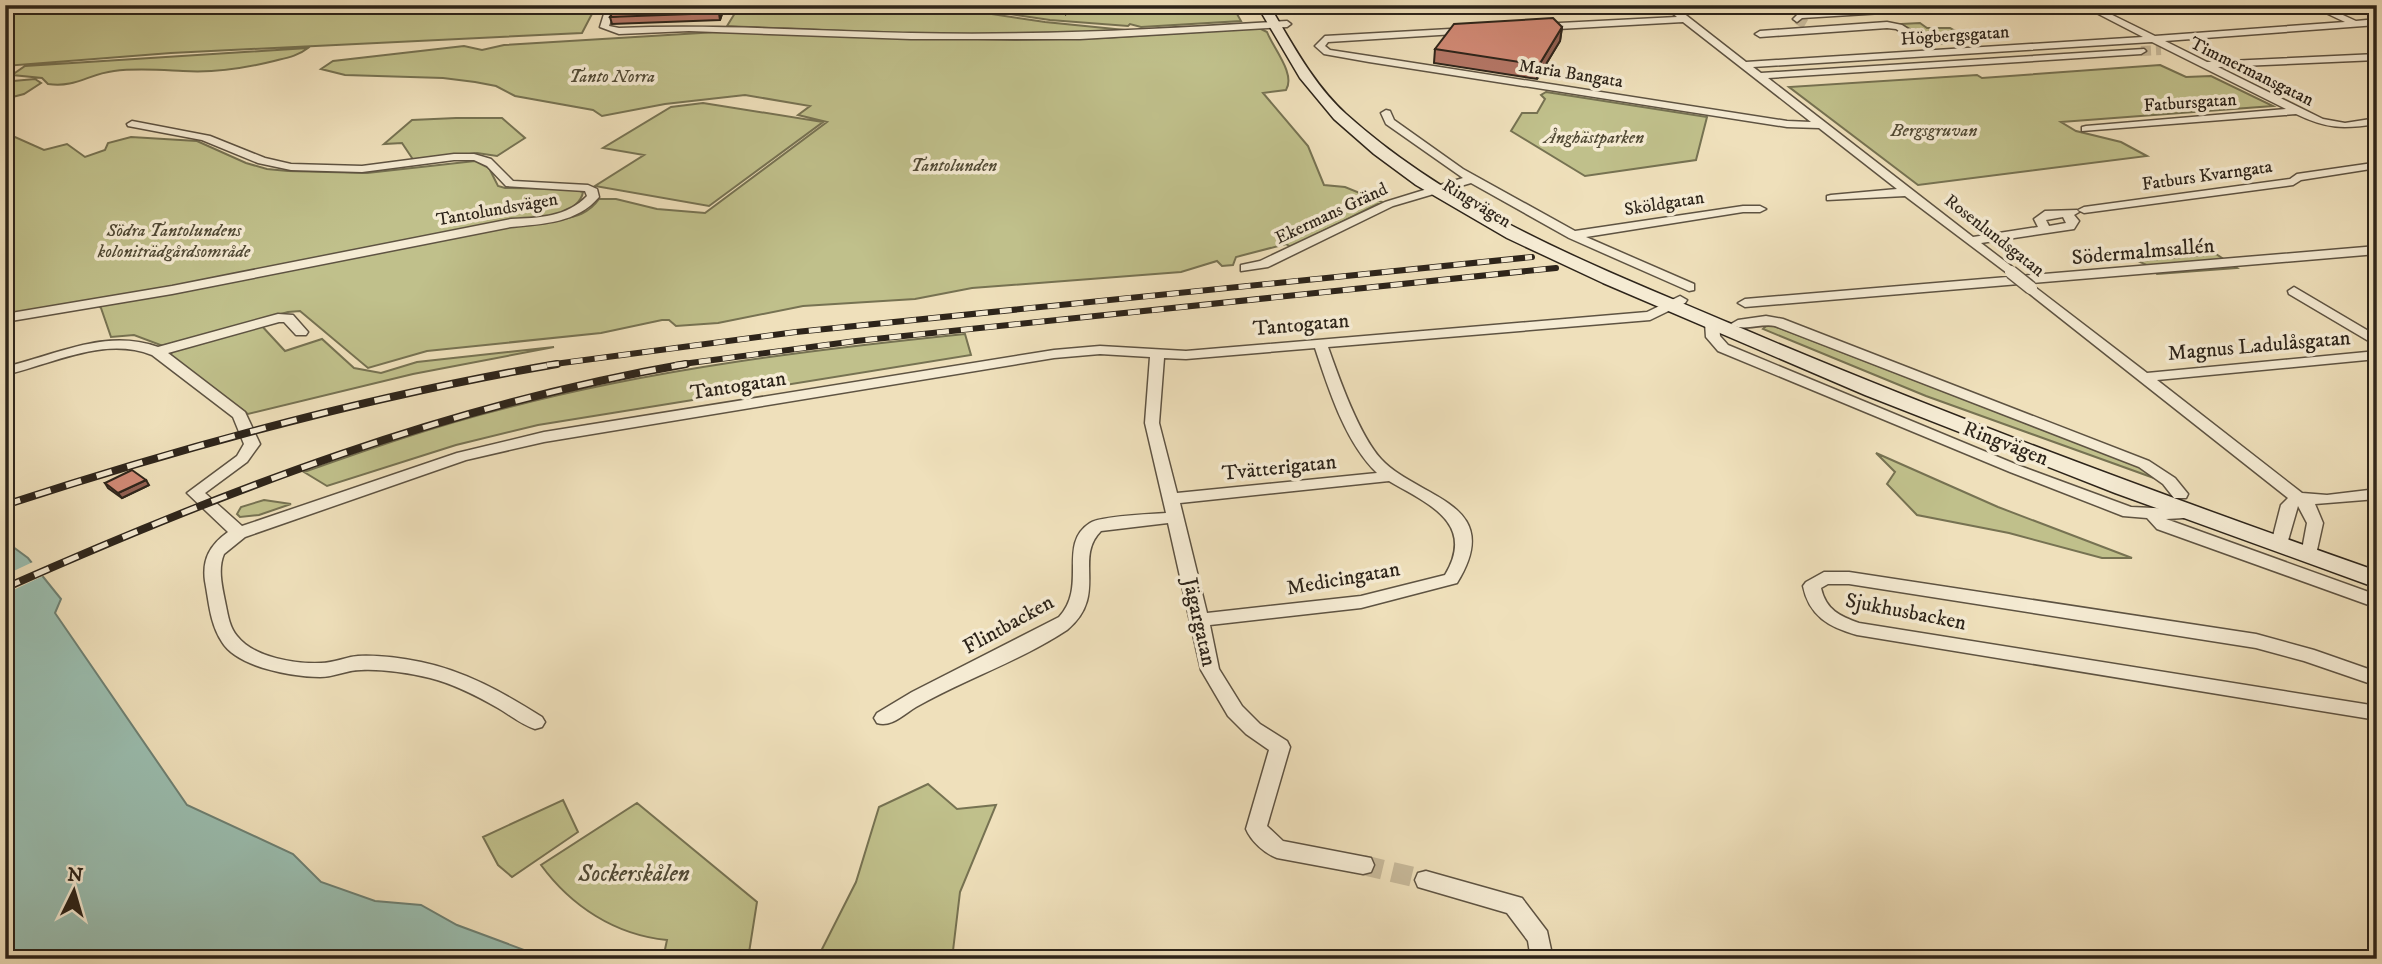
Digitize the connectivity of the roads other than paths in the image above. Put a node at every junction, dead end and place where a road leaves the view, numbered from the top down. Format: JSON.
{"nodes":[{"id":1,"x":87,"y":5,"type":"edge"},
{"id":2,"x":1263,"y":5,"type":"edge"},
{"id":3,"x":1275,"y":5,"type":"edge"},
{"id":4,"x":1667,"y":5,"type":"edge"},
{"id":5,"x":1924,"y":5,"type":"edge"},
{"id":6,"x":2085,"y":5,"type":"edge"},
{"id":7,"x":2313,"y":5,"type":"edge"},
{"id":8,"x":605,"y":10,"type":"dead end"},
{"id":9,"x":79,"y":11,"type":"dead end"},
{"id":10,"x":1684,"y":19,"type":"junction"},
{"id":11,"x":1797,"y":19,"type":"tunnel mouth"},
{"id":12,"x":2377,"y":22,"type":"edge"},
{"id":13,"x":1281,"y":24,"type":"junction"},
{"id":14,"x":2357,"y":24,"type":"junction"},
{"id":15,"x":1524,"y":28,"type":"edge"},
{"id":16,"x":1485,"y":30,"type":"edge"},
{"id":17,"x":2377,"y":32,"type":"edge"},
{"id":18,"x":1760,"y":34,"type":"dead end"},
{"id":19,"x":2150,"y":38,"type":"junction"},
{"id":20,"x":1923,"y":42,"type":"dead end"},
{"id":21,"x":2173,"y":49,"type":"junction"},
{"id":22,"x":2161,"y":50,"type":"tunnel mouth"},
{"id":23,"x":2140,"y":51,"type":"tunnel mouth"},
{"id":24,"x":2377,"y":57,"type":"edge"},
{"id":25,"x":1744,"y":65,"type":"junction"},
{"id":26,"x":2205,"y":65,"type":"junction"},
{"id":27,"x":1760,"y":76,"type":"junction"},
{"id":28,"x":2297,"y":111,"type":"junction"},
{"id":29,"x":1386,"y":113,"type":"dead end"},
{"id":30,"x":2377,"y":121,"type":"edge"},
{"id":31,"x":132,"y":124,"type":"dead end"},
{"id":32,"x":1821,"y":125,"type":"junction"},
{"id":33,"x":2086,"y":129,"type":"dead end"},
{"id":34,"x":2373,"y":166,"type":"dead end"},
{"id":35,"x":1472,"y":179,"type":"junction"},
{"id":36,"x":1443,"y":188,"type":"junction"},
{"id":37,"x":1907,"y":192,"type":"junction"},
{"id":38,"x":1831,"y":198,"type":"dead end"},
{"id":39,"x":1759,"y":209,"type":"dead end"},
{"id":40,"x":1573,"y":236,"type":"junction"},
{"id":41,"x":1971,"y":241,"type":"junction"},
{"id":42,"x":2377,"y":250,"type":"edge"},
{"id":43,"x":1245,"y":268,"type":"dead end"},
{"id":44,"x":2294,"y":291,"type":"dead end"},
{"id":45,"x":1679,"y":298,"type":"junction"},
{"id":46,"x":1745,"y":303,"type":"dead end"},
{"id":47,"x":5,"y":318,"type":"edge"},
{"id":48,"x":1712,"y":323,"type":"junction"},
{"id":49,"x":301,"y":331,"type":"dead end"},
{"id":50,"x":2377,"y":342,"type":"edge"},
{"id":51,"x":1320,"y":344,"type":"junction"},
{"id":52,"x":157,"y":352,"type":"junction"},
{"id":53,"x":1157,"y":354,"type":"junction"},
{"id":54,"x":2377,"y":355,"type":"edge"},
{"id":55,"x":5,"y":371,"type":"edge"},
{"id":56,"x":2145,"y":377,"type":"junction"},
{"id":57,"x":1392,"y":476,"type":"junction"},
{"id":58,"x":2377,"y":494,"type":"edge"},
{"id":59,"x":2297,"y":498,"type":"junction"},
{"id":60,"x":2182,"y":502,"type":"junction"},
{"id":61,"x":1173,"y":508,"type":"junction"},
{"id":62,"x":2152,"y":515,"type":"junction"},
{"id":63,"x":239,"y":533,"type":"junction"},
{"id":64,"x":2281,"y":537,"type":"junction"},
{"id":65,"x":2310,"y":548,"type":"junction"},
{"id":66,"x":2375,"y":576,"type":"edge"},
{"id":67,"x":2377,"y":602,"type":"edge"},
{"id":68,"x":1200,"y":620,"type":"junction"},
{"id":69,"x":2377,"y":679,"type":"edge"},
{"id":70,"x":2377,"y":713,"type":"edge"},
{"id":71,"x":884,"y":718,"type":"dead end"},
{"id":72,"x":535,"y":722,"type":"dead end"},
{"id":73,"x":1363,"y":865,"type":"tunnel mouth"},
{"id":74,"x":1426,"y":880,"type":"tunnel mouth"},
{"id":75,"x":1542,"y":959,"type":"edge"}],
"edges":[{"from":1,"to":9,"type":"street"},
{"from":2,"to":13,"type":"main road","name":"Ringvägen"},
{"from":3,"to":13,"type":"main road","name":"Ringvägen"},
{"from":4,"to":10,"type":"street","name":"Rosenlundsgatan"},
{"from":5,"to":11,"type":"street"},
{"from":6,"to":19,"type":"street","name":"Timmermansgatan"},
{"from":7,"to":14,"type":"street"},
{"from":8,"to":13,"type":"street"},
{"from":10,"to":15,"type":"street"},
{"from":10,"to":25,"type":"street","name":"Rosenlundsgatan"},
{"from":12,"to":14,"type":"street","name":"Högbergsgatan"},
{"from":13,"to":36,"type":"main road","name":"Ringvägen"},
{"from":14,"to":17,"type":"street"},
{"from":14,"to":19,"type":"street","name":"Högbergsgatan"},
{"from":16,"to":32,"type":"street","name":"Maria Bangata"},
{"from":18,"to":20,"type":"street"},
{"from":19,"to":21,"type":"street","name":"Timmermansgatan"},
{"from":19,"to":25,"type":"street","name":"Högbergsgatan"},
{"from":21,"to":22,"type":"street"},
{"from":21,"to":26,"type":"street","name":"Timmermansgatan"},
{"from":23,"to":27,"type":"street"},
{"from":24,"to":26,"type":"street"},
{"from":25,"to":27,"type":"street","name":"Rosenlundsgatan"},
{"from":26,"to":28,"type":"street","name":"Timmermansgatan"},
{"from":27,"to":32,"type":"street","name":"Rosenlundsgatan"},
{"from":28,"to":30,"type":"street","name":"Timmermansgatan"},
{"from":28,"to":33,"type":"street","name":"Fatbursgatan"},
{"from":29,"to":35,"type":"street","name":"Ringvägen"},
{"from":31,"to":47,"type":"street","name":"Tantolundsvägen"},
{"from":32,"to":37,"type":"street","name":"Rosenlundsgatan"},
{"from":34,"to":41,"type":"street","name":"Fatburs Kvarngata"},
{"from":35,"to":36,"type":"street","name":"Ekermans Gränd"},
{"from":35,"to":40,"type":"street","name":"Ringvägen"},
{"from":36,"to":43,"type":"street","name":"Ekermans Gränd"},
{"from":36,"to":45,"type":"main road","name":"Ringvägen"},
{"from":37,"to":38,"type":"street"},
{"from":37,"to":41,"type":"street","name":"Rosenlundsgatan"},
{"from":39,"to":40,"type":"street","name":"Sköldgatan"},
{"from":40,"to":45,"type":"street","name":"Ringvägen"},
{"from":41,"to":56,"type":"street","name":"Rosenlundsgatan","bridge":true},
{"from":42,"to":46,"type":"street","name":"Södermalmsallén"},
{"from":44,"to":50,"type":"street"},
{"from":45,"to":48,"type":"main road","name":"Ringvägen"},
{"from":45,"to":51,"type":"street","name":"Tantogatan"},
{"from":45,"to":60,"type":"main road","name":"Ringvägen"},
{"from":48,"to":60,"type":"main road","name":"Ringvägen"},
{"from":48,"to":62,"type":"street","name":"Ringvägen"},
{"from":49,"to":52,"type":"street"},
{"from":51,"to":53,"type":"street","name":"Tantogatan"},
{"from":51,"to":57,"type":"street"},
{"from":52,"to":55,"type":"street"},
{"from":52,"to":63,"type":"street"},
{"from":53,"to":61,"type":"street","name":"Jägargatan"},
{"from":53,"to":63,"type":"street","name":"Tantogatan"},
{"from":54,"to":56,"type":"street","name":"Magnus Ladulåsgatan"},
{"from":56,"to":59,"type":"street","name":"Rosenlundsgatan"},
{"from":57,"to":61,"type":"street","name":"Tvätterigatan"},
{"from":57,"to":68,"type":"street","name":"Medicingatan"},
{"from":58,"to":59,"type":"street"},
{"from":59,"to":64,"type":"street"},
{"from":59,"to":65,"type":"street","name":"Rosenlundsgatan"},
{"from":60,"to":62,"type":"street","name":"Ringvägen"},
{"from":60,"to":64,"type":"main road","name":"Ringvägen"},
{"from":61,"to":68,"type":"street","name":"Jägargatan"},
{"from":61,"to":71,"type":"street","name":"Flintbacken"},
{"from":62,"to":67,"type":"street","name":"Ringvägen"},
{"from":63,"to":72,"type":"street"},
{"from":64,"to":65,"type":"main road","name":"Ringvägen"},
{"from":65,"to":66,"type":"main road","name":"Ringvägen"},
{"from":68,"to":73,"type":"street","name":"Jägargatan"},
{"from":69,"to":70,"type":"street","name":"Sjukhusbacken"},
{"from":74,"to":75,"type":"street"}]}
